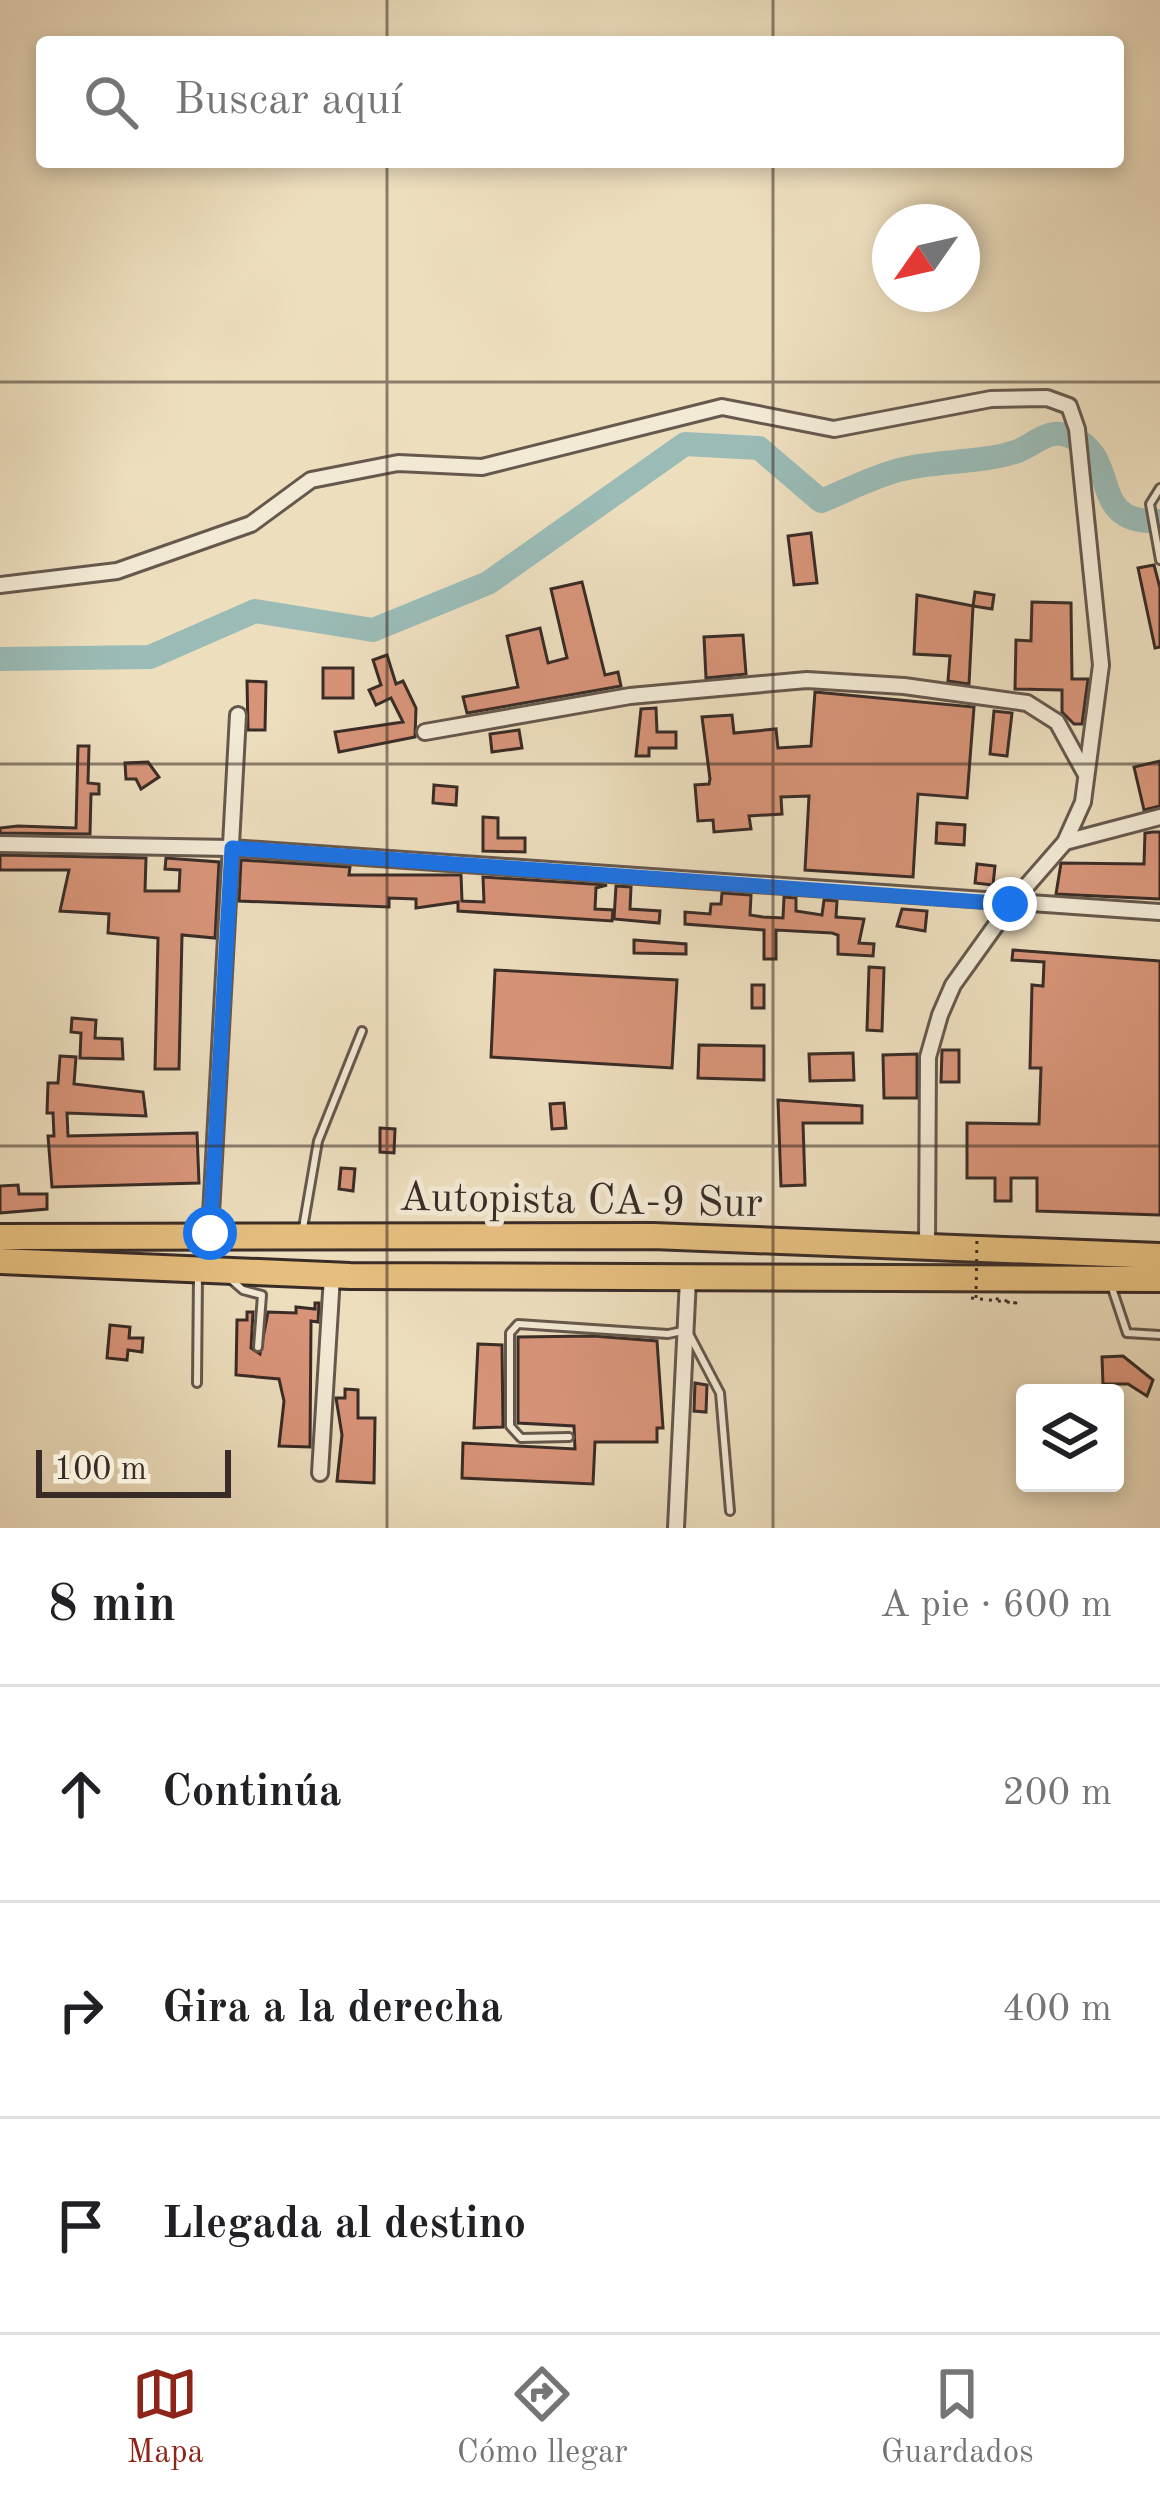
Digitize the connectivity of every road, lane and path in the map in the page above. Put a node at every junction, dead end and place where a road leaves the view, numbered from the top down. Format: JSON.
{"nodes":[{"id":1,"x":1160,"y":488,"type":"edge"},
{"id":2,"x":1160,"y":560,"type":"edge"},
{"id":3,"x":0,"y":585,"type":"edge"},
{"id":4,"x":238,"y":715,"type":"dead end"},
{"id":5,"x":425,"y":732,"type":"dead end"},
{"id":6,"x":1085,"y":773,"type":"junction"},
{"id":7,"x":1160,"y":817,"type":"edge"},
{"id":8,"x":1065,"y":842,"type":"junction"},
{"id":9,"x":0,"y":844,"type":"edge"},
{"id":10,"x":232,"y":848,"type":"junction"},
{"id":11,"x":1010,"y":904,"type":"junction"},
{"id":12,"x":1160,"y":912,"type":"edge"},
{"id":13,"x":362,"y":1031,"type":"dead end"},
{"id":14,"x":210,"y":1233,"type":"junction"},
{"id":15,"x":302,"y":1233,"type":"junction"},
{"id":16,"x":361,"y":1234,"type":"junction"},
{"id":17,"x":653,"y":1236,"type":"junction"},
{"id":18,"x":977,"y":1237,"type":"dead end"},
{"id":19,"x":0,"y":1238,"type":"edge"},
{"id":20,"x":926,"y":1245,"type":"junction"},
{"id":21,"x":1160,"y":1256,"type":"edge"},
{"id":22,"x":0,"y":1261,"type":"edge"},
{"id":23,"x":210,"y":1271,"type":"junction"},
{"id":24,"x":341,"y":1276,"type":"junction"},
{"id":25,"x":656,"y":1279,"type":"junction"},
{"id":26,"x":688,"y":1279,"type":"junction"},
{"id":27,"x":900,"y":1279,"type":"junction"},
{"id":28,"x":1109,"y":1279,"type":"junction"},
{"id":29,"x":1160,"y":1279,"type":"edge"},
{"id":30,"x":973,"y":1300,"type":"junction"},
{"id":31,"x":687,"y":1330,"type":"junction"},
{"id":32,"x":1160,"y":1335,"type":"edge"},
{"id":33,"x":258,"y":1346,"type":"dead end"},
{"id":34,"x":197,"y":1383,"type":"dead end"},
{"id":35,"x":569,"y":1437,"type":"dead end"},
{"id":36,"x":320,"y":1473,"type":"dead end"},
{"id":37,"x":730,"y":1511,"type":"dead end"},
{"id":38,"x":676,"y":1528,"type":"edge"}],
"edges":[{"from":1,"to":2,"type":"lane"},
{"from":3,"to":6,"type":"street"},
{"from":4,"to":10,"type":"street"},
{"from":5,"to":6,"type":"street"},
{"from":6,"to":8,"type":"street"},
{"from":7,"to":8,"type":"street"},
{"from":8,"to":11,"type":"street"},
{"from":9,"to":10,"type":"street"},
{"from":10,"to":11,"type":"street"},
{"from":10,"to":14,"type":"street"},
{"from":11,"to":12,"type":"street"},
{"from":11,"to":20,"type":"street"},
{"from":13,"to":15,"type":"lane"},
{"from":14,"to":15,"type":"highway","name":"Autopista CA-9 Sur"},
{"from":14,"to":19,"type":"highway","name":"Autopista CA-9 Sur"},
{"from":15,"to":16,"type":"highway","name":"Autopista CA-9 Sur"},
{"from":16,"to":17,"type":"highway","name":"Autopista CA-9 Sur"},
{"from":16,"to":24,"type":"highway"},
{"from":17,"to":20,"type":"highway","name":"Autopista CA-9 Sur"},
{"from":17,"to":25,"type":"highway"},
{"from":18,"to":30,"type":"path","bridge":true},
{"from":20,"to":21,"type":"highway","name":"Autopista CA-9 Sur"},
{"from":20,"to":27,"type":"highway"},
{"from":22,"to":23,"type":"highway","name":"Autopista CA-9 Sur"},
{"from":23,"to":24,"type":"highway","name":"Autopista CA-9 Sur"},
{"from":23,"to":33,"type":"lane"},
{"from":23,"to":34,"type":"lane"},
{"from":24,"to":25,"type":"highway","name":"Autopista CA-9 Sur"},
{"from":24,"to":36,"type":"street"},
{"from":25,"to":26,"type":"highway","name":"Autopista CA-9 Sur"},
{"from":26,"to":27,"type":"highway","name":"Autopista CA-9 Sur"},
{"from":26,"to":31,"type":"street"},
{"from":27,"to":28,"type":"highway","name":"Autopista CA-9 Sur"},
{"from":28,"to":29,"type":"highway","name":"Autopista CA-9 Sur"},
{"from":28,"to":32,"type":"lane"},
{"from":30,"to":30,"type":"path"},
{"from":31,"to":35,"type":"lane"},
{"from":31,"to":37,"type":"lane"},
{"from":31,"to":38,"type":"street"}]}
